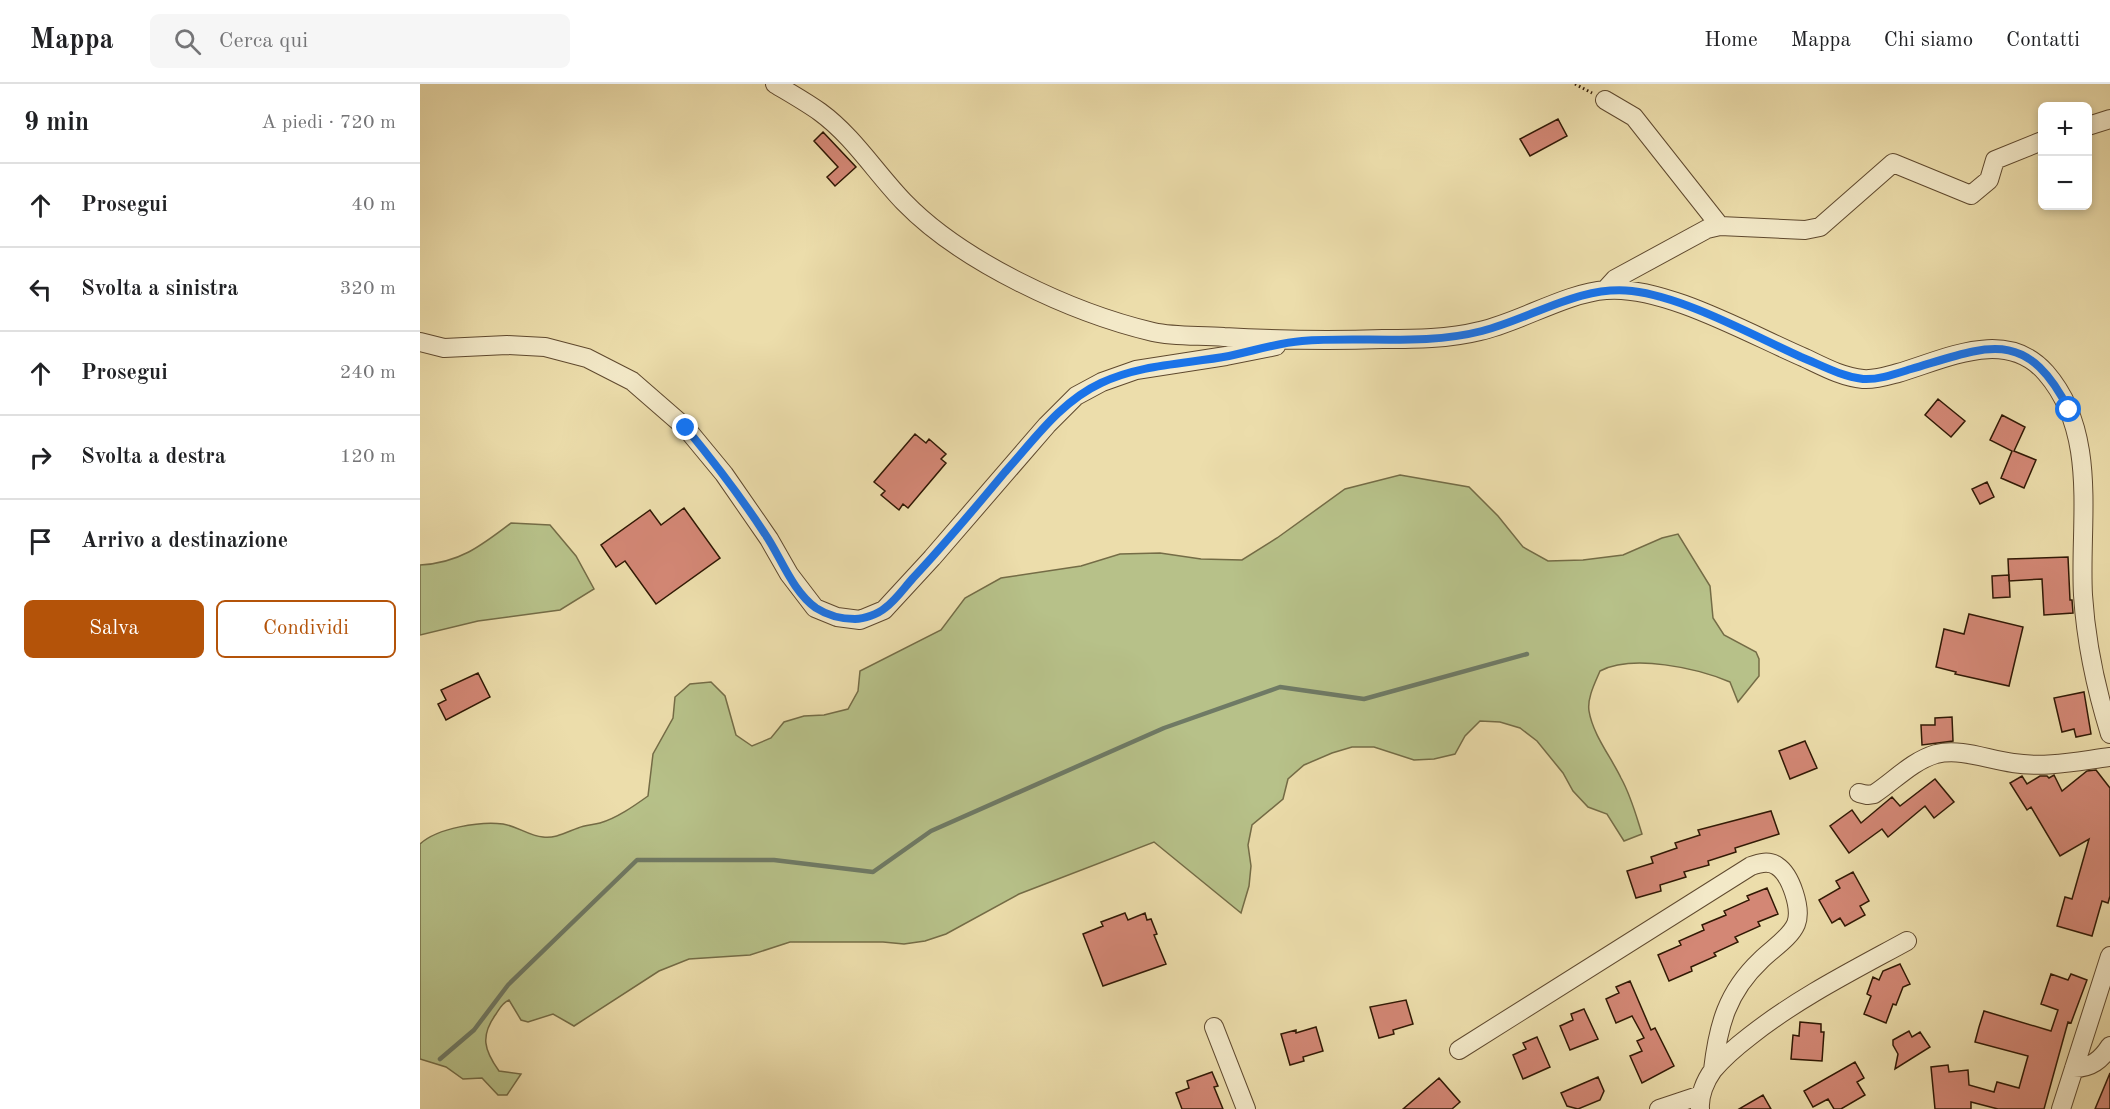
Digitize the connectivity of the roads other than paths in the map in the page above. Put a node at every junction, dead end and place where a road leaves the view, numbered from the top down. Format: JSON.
{"nodes":[{"id":1,"x":775,"y":84,"type":"edge"},
{"id":2,"x":1605,"y":100,"type":"dead end"},
{"id":3,"x":2110,"y":118,"type":"edge"},
{"id":4,"x":2092,"y":125,"type":"edge"},
{"id":5,"x":2038,"y":143,"type":"edge"},
{"id":6,"x":1720,"y":226,"type":"junction"},
{"id":7,"x":1605,"y":290,"type":"junction"},
{"id":8,"x":1300,"y":341,"type":"junction"},
{"id":9,"x":420,"y":342,"type":"edge"},
{"id":10,"x":2110,"y":734,"type":"edge"},
{"id":11,"x":2110,"y":757,"type":"edge"},
{"id":12,"x":1859,"y":793,"type":"dead end"},
{"id":13,"x":1907,"y":940,"type":"dead end"},
{"id":14,"x":2110,"y":956,"type":"edge"},
{"id":15,"x":1214,"y":1027,"type":"dead end"},
{"id":16,"x":2110,"y":1046,"type":"edge"},
{"id":17,"x":1460,"y":1050,"type":"dead end"},
{"id":18,"x":2074,"y":1068,"type":"junction"},
{"id":19,"x":1713,"y":1070,"type":"junction"},
{"id":20,"x":1700,"y":1102,"type":"edge"},
{"id":21,"x":1246,"y":1109,"type":"edge"},
{"id":22,"x":1659,"y":1109,"type":"edge"},
{"id":23,"x":2061,"y":1109,"type":"edge"}],
"edges":[{"from":1,"to":8,"type":"street"},
{"from":2,"to":6,"type":"street"},
{"from":3,"to":4,"type":"street"},
{"from":5,"to":6,"type":"street"},
{"from":6,"to":7,"type":"street"},
{"from":7,"to":8,"type":"street"},
{"from":7,"to":10,"type":"street"},
{"from":8,"to":9,"type":"street"},
{"from":11,"to":12,"type":"street"},
{"from":13,"to":19,"type":"street"},
{"from":14,"to":18,"type":"street"},
{"from":15,"to":21,"type":"street"},
{"from":16,"to":18,"type":"street"},
{"from":17,"to":19,"type":"street"},
{"from":18,"to":23,"type":"street"},
{"from":19,"to":20,"type":"street"},
{"from":20,"to":22,"type":"street"}]}
